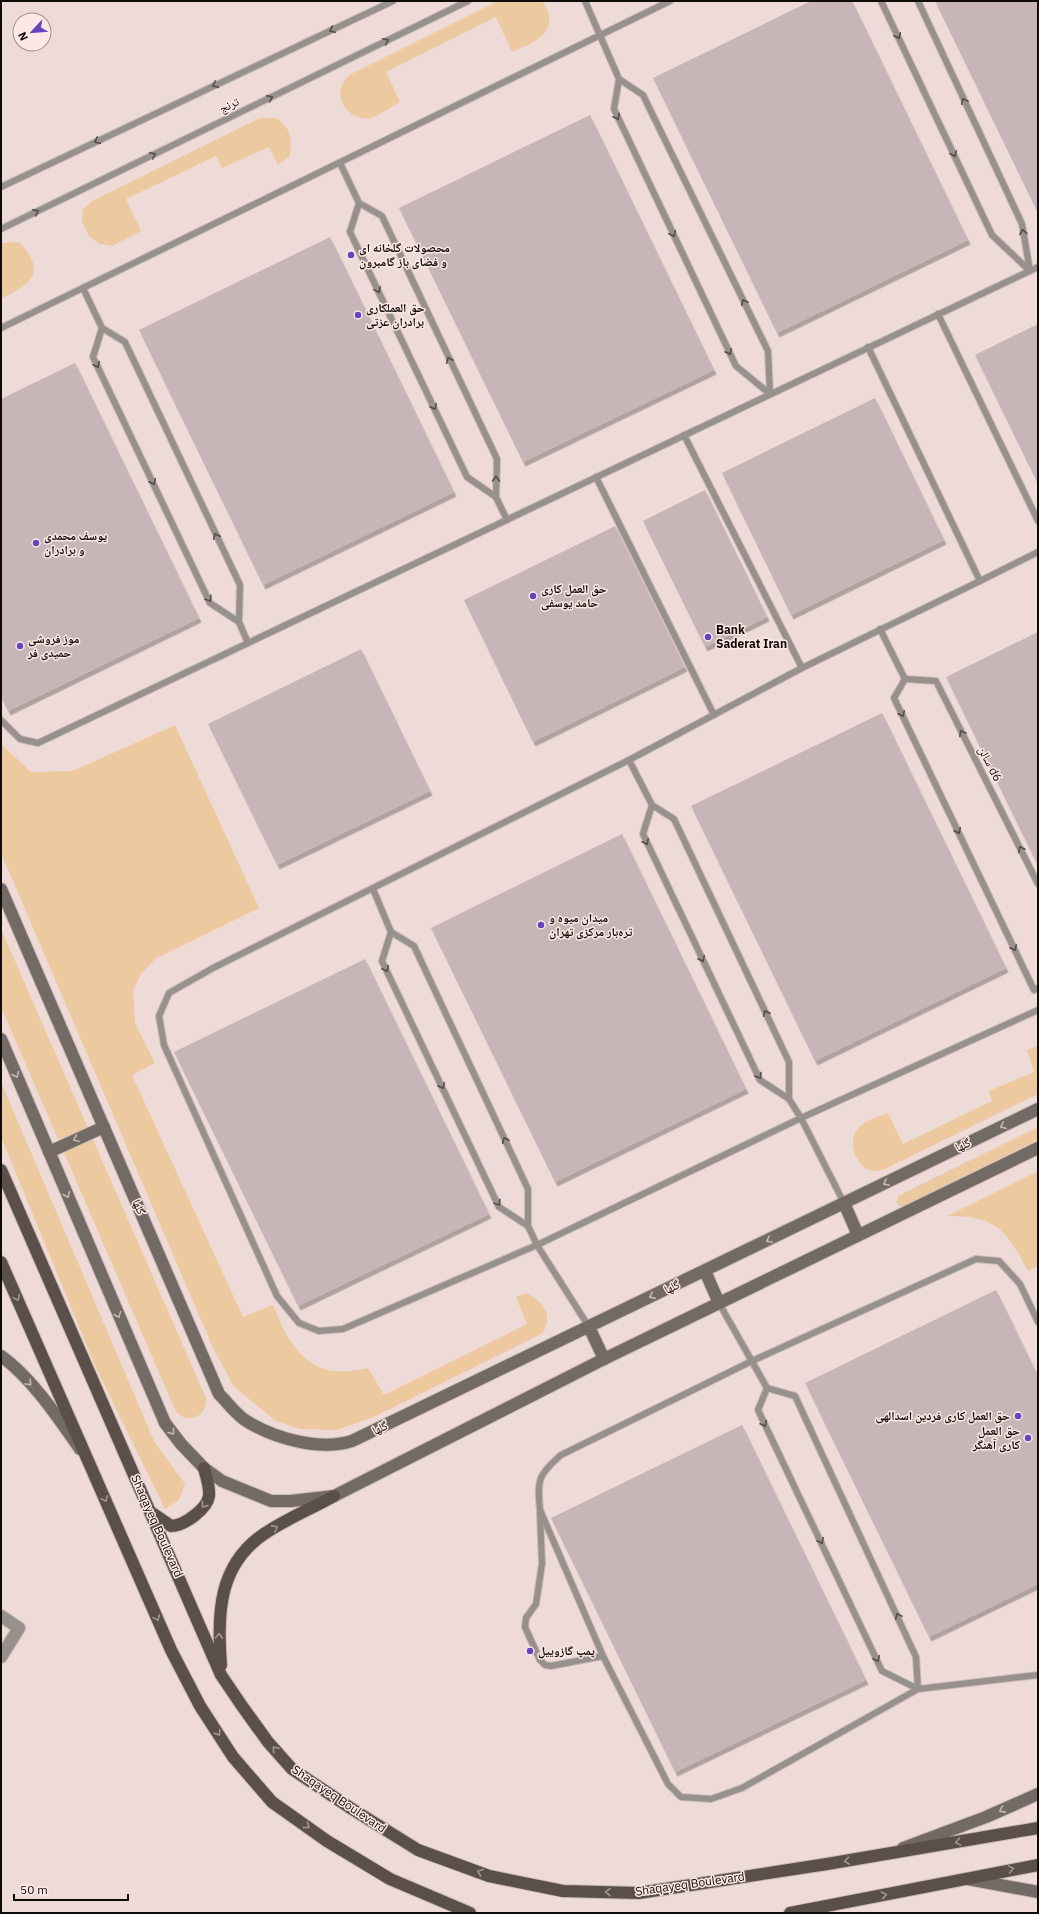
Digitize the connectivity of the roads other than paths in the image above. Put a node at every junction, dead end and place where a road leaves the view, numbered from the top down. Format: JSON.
{"nodes":[{"id":1,"x":393,"y":1,"type":"edge"},
{"id":2,"x":468,"y":1,"type":"edge"},
{"id":3,"x":585,"y":1,"type":"edge"},
{"id":4,"x":670,"y":1,"type":"edge"},
{"id":5,"x":881,"y":1,"type":"edge"},
{"id":6,"x":918,"y":1,"type":"edge"},
{"id":7,"x":600,"y":35,"type":"junction"},
{"id":8,"x":619,"y":79,"type":"junction"},
{"id":9,"x":340,"y":162,"type":"junction"},
{"id":10,"x":1,"y":187,"type":"edge"},
{"id":11,"x":359,"y":203,"type":"junction"},
{"id":12,"x":1,"y":229,"type":"edge"},
{"id":13,"x":1038,"y":267,"type":"edge"},
{"id":14,"x":1030,"y":271,"type":"junction"},
{"id":15,"x":83,"y":288,"type":"junction"},
{"id":16,"x":938,"y":314,"type":"junction"},
{"id":17,"x":1,"y":328,"type":"edge"},
{"id":18,"x":102,"y":328,"type":"junction"},
{"id":19,"x":868,"y":347,"type":"junction"},
{"id":20,"x":770,"y":394,"type":"junction"},
{"id":21,"x":684,"y":435,"type":"junction"},
{"id":22,"x":596,"y":477,"type":"junction"},
{"id":23,"x":496,"y":496,"type":"junction"},
{"id":24,"x":507,"y":520,"type":"junction"},
{"id":25,"x":1038,"y":521,"type":"edge"},
{"id":26,"x":1038,"y":552,"type":"edge"},
{"id":27,"x":980,"y":581,"type":"junction"},
{"id":28,"x":239,"y":622,"type":"junction"},
{"id":29,"x":880,"y":629,"type":"junction"},
{"id":30,"x":248,"y":643,"type":"junction"},
{"id":31,"x":802,"y":668,"type":"junction"},
{"id":32,"x":905,"y":679,"type":"junction"},
{"id":33,"x":714,"y":715,"type":"junction"},
{"id":34,"x":1,"y":720,"type":"edge"},
{"id":35,"x":629,"y":760,"type":"junction"},
{"id":36,"x":652,"y":805,"type":"junction"},
{"id":37,"x":1038,"y":884,"type":"edge"},
{"id":38,"x":1,"y":889,"type":"edge"},
{"id":39,"x":373,"y":889,"type":"junction"},
{"id":40,"x":391,"y":932,"type":"junction"},
{"id":41,"x":1036,"y":989,"type":"edge"},
{"id":42,"x":1038,"y":1010,"type":"edge"},
{"id":43,"x":1,"y":1039,"type":"edge"},
{"id":44,"x":789,"y":1099,"type":"junction"},
{"id":45,"x":1038,"y":1109,"type":"edge"},
{"id":46,"x":801,"y":1118,"type":"junction"},
{"id":47,"x":104,"y":1127,"type":"junction"},
{"id":48,"x":1038,"y":1148,"type":"edge"},
{"id":49,"x":49,"y":1152,"type":"junction"},
{"id":50,"x":1,"y":1170,"type":"edge"},
{"id":51,"x":844,"y":1203,"type":"junction"},
{"id":52,"x":528,"y":1226,"type":"junction"},
{"id":53,"x":858,"y":1235,"type":"junction"},
{"id":54,"x":537,"y":1245,"type":"junction"},
{"id":55,"x":1,"y":1262,"type":"edge"},
{"id":56,"x":705,"y":1271,"type":"junction"},
{"id":57,"x":719,"y":1303,"type":"junction"},
{"id":58,"x":1038,"y":1322,"type":"edge"},
{"id":59,"x":589,"y":1327,"type":"junction"},
{"id":60,"x":1,"y":1356,"type":"edge"},
{"id":61,"x":604,"y":1359,"type":"junction"},
{"id":62,"x":752,"y":1361,"type":"junction"},
{"id":63,"x":767,"y":1388,"type":"junction"},
{"id":64,"x":90,"y":1464,"type":"junction"},
{"id":65,"x":204,"y":1468,"type":"junction"},
{"id":66,"x":334,"y":1496,"type":"junction"},
{"id":67,"x":540,"y":1510,"type":"junction"},
{"id":68,"x":151,"y":1513,"type":"junction"},
{"id":69,"x":1,"y":1616,"type":"edge"},
{"id":70,"x":603,"y":1656,"type":"junction"},
{"id":71,"x":1,"y":1657,"type":"edge"},
{"id":72,"x":221,"y":1675,"type":"junction"},
{"id":73,"x":1038,"y":1675,"type":"edge"},
{"id":74,"x":918,"y":1689,"type":"junction"},
{"id":75,"x":1038,"y":1794,"type":"edge"},
{"id":76,"x":1038,"y":1828,"type":"edge"},
{"id":77,"x":886,"y":1854,"type":"junction"},
{"id":78,"x":1038,"y":1865,"type":"edge"},
{"id":79,"x":963,"y":1878,"type":"junction"},
{"id":80,"x":1038,"y":1892,"type":"edge"},
{"id":81,"x":470,"y":1913,"type":"edge"},
{"id":82,"x":790,"y":1913,"type":"edge"}],
"edges":[{"from":1,"to":10,"type":"lane","name":"ترنج","one_way":true},
{"from":12,"to":2,"type":"lane","name":"ترنج","one_way":true},
{"from":3,"to":7,"type":"lane"},
{"from":4,"to":7,"type":"lane"},
{"from":5,"to":14,"type":"lane","one_way":true},
{"from":14,"to":6,"type":"lane","one_way":true},
{"from":7,"to":8,"type":"lane"},
{"from":7,"to":9,"type":"lane"},
{"from":20,"to":8,"type":"lane","one_way":true},
{"from":8,"to":20,"type":"lane","one_way":true},
{"from":9,"to":11,"type":"lane"},
{"from":9,"to":15,"type":"lane"},
{"from":23,"to":11,"type":"lane","one_way":true},
{"from":11,"to":23,"type":"lane","one_way":true},
{"from":13,"to":14,"type":"lane"},
{"from":14,"to":16,"type":"lane"},
{"from":15,"to":17,"type":"lane"},
{"from":15,"to":18,"type":"lane"},
{"from":16,"to":19,"type":"lane"},
{"from":16,"to":25,"type":"lane"},
{"from":28,"to":18,"type":"lane","one_way":true},
{"from":18,"to":28,"type":"lane","one_way":true},
{"from":19,"to":20,"type":"lane"},
{"from":19,"to":27,"type":"lane"},
{"from":20,"to":21,"type":"lane"},
{"from":21,"to":22,"type":"lane"},
{"from":21,"to":31,"type":"lane"},
{"from":22,"to":24,"type":"lane"},
{"from":22,"to":33,"type":"lane"},
{"from":23,"to":24,"type":"lane"},
{"from":24,"to":30,"type":"lane"},
{"from":26,"to":27,"type":"lane"},
{"from":27,"to":29,"type":"lane"},
{"from":28,"to":30,"type":"lane"},
{"from":29,"to":31,"type":"lane"},
{"from":29,"to":32,"type":"lane"},
{"from":30,"to":34,"type":"lane"},
{"from":31,"to":33,"type":"lane"},
{"from":37,"to":32,"type":"lane","name":"سالن d6","one_way":true},
{"from":32,"to":41,"type":"lane","one_way":true},
{"from":33,"to":35,"type":"lane"},
{"from":35,"to":36,"type":"lane"},
{"from":35,"to":39,"type":"lane"},
{"from":44,"to":36,"type":"lane","one_way":true},
{"from":36,"to":44,"type":"lane","one_way":true},
{"from":38,"to":47,"type":"street","name":"گلها"},
{"from":39,"to":40,"type":"lane"},
{"from":39,"to":54,"type":"lane"},
{"from":52,"to":40,"type":"lane","one_way":true},
{"from":40,"to":52,"type":"lane","one_way":true},
{"from":42,"to":46,"type":"lane"},
{"from":43,"to":49,"type":"street","one_way":true},
{"from":44,"to":46,"type":"lane"},
{"from":45,"to":51,"type":"street","name":"گلها","one_way":true},
{"from":46,"to":51,"type":"lane"},
{"from":46,"to":54,"type":"lane"},
{"from":47,"to":49,"type":"street","one_way":true},
{"from":47,"to":59,"type":"street","name":"گلها"},
{"from":48,"to":53,"type":"street"},
{"from":49,"to":65,"type":"street","one_way":true},
{"from":50,"to":68,"type":"main road","name":"Shaqayeq Boulevard"},
{"from":51,"to":53,"type":"street"},
{"from":51,"to":56,"type":"street","name":"گلها","one_way":true},
{"from":52,"to":54,"type":"lane"},
{"from":53,"to":57,"type":"street"},
{"from":54,"to":59,"type":"lane"},
{"from":55,"to":64,"type":"main road","one_way":true},
{"from":56,"to":57,"type":"street"},
{"from":56,"to":59,"type":"street","name":"گلها","one_way":true},
{"from":57,"to":61,"type":"street"},
{"from":57,"to":62,"type":"lane"},
{"from":58,"to":62,"type":"lane"},
{"from":59,"to":61,"type":"street"},
{"from":60,"to":64,"type":"street","one_way":true},
{"from":61,"to":66,"type":"street"},
{"from":62,"to":63,"type":"lane"},
{"from":62,"to":67,"type":"lane"},
{"from":74,"to":63,"type":"lane","one_way":true},
{"from":63,"to":74,"type":"lane","one_way":true},
{"from":64,"to":81,"type":"main road","one_way":true},
{"from":65,"to":66,"type":"street"},
{"from":65,"to":68,"type":"main road","one_way":true},
{"from":72,"to":66,"type":"main road","one_way":true},
{"from":67,"to":70,"type":"lane"},
{"from":67,"to":70,"type":"lane"},
{"from":68,"to":72,"type":"main road","name":"Shaqayeq Boulevard"},
{"from":69,"to":71,"type":"street"},
{"from":70,"to":74,"type":"lane"},
{"from":77,"to":72,"type":"main road","name":"Shaqayeq Boulevard","one_way":true},
{"from":73,"to":74,"type":"lane"},
{"from":75,"to":77,"type":"street","one_way":true},
{"from":76,"to":77,"type":"main road","name":"Shaqayeq Boulevard","one_way":true},
{"from":79,"to":78,"type":"main road","one_way":true},
{"from":79,"to":80,"type":"street"},
{"from":82,"to":79,"type":"main road","one_way":true}]}
